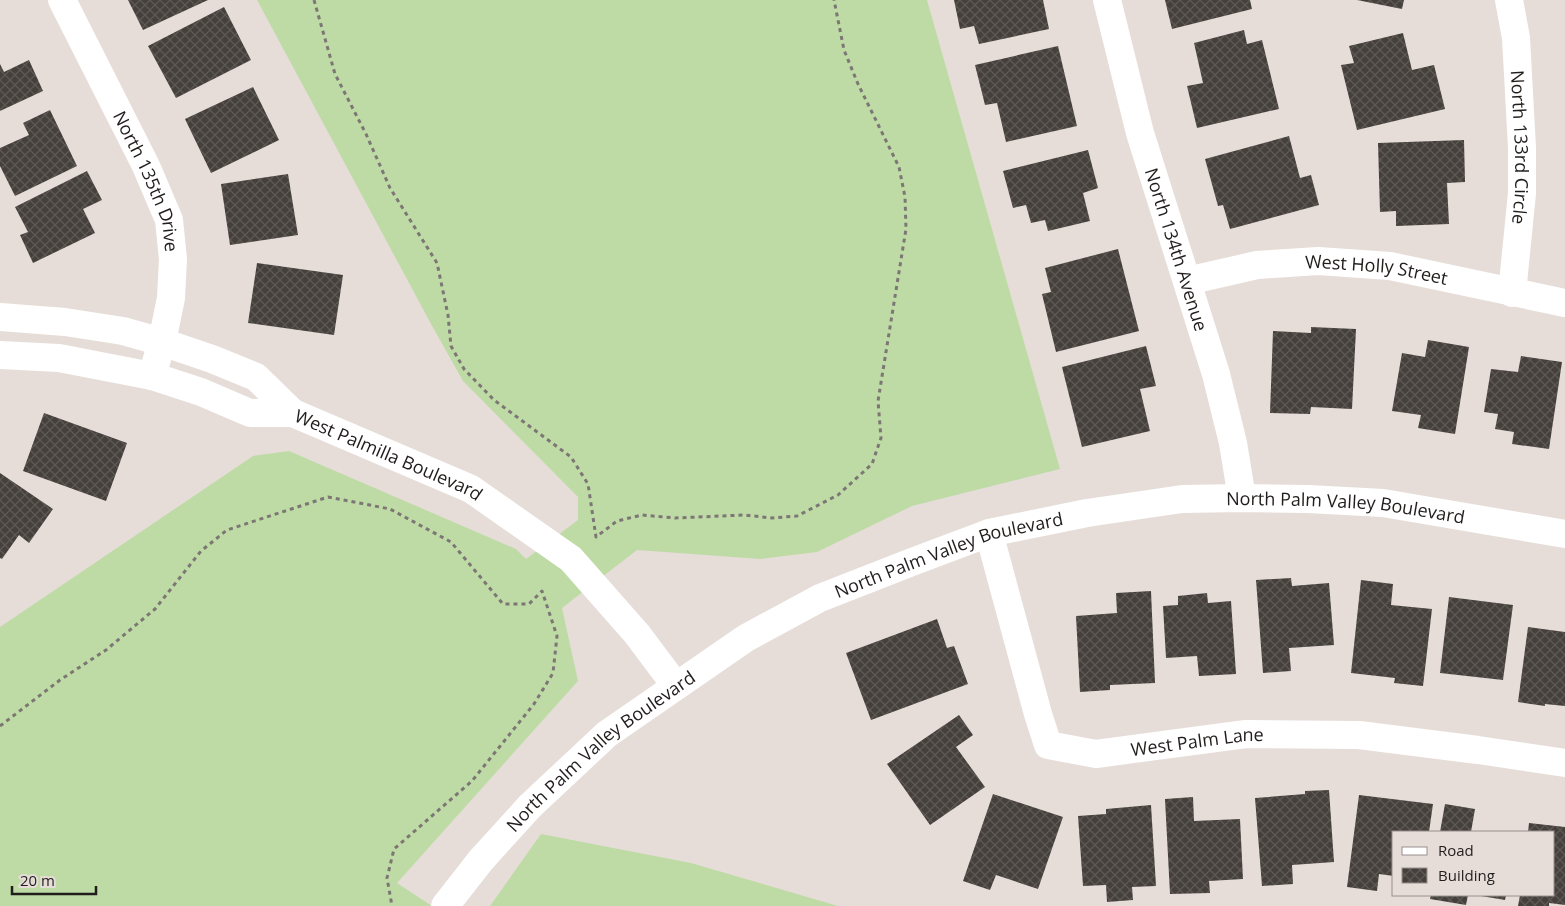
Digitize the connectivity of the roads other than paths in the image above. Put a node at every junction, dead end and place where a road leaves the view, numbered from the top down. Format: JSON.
{"nodes":[{"id":1,"x":62,"y":0,"type":"edge"},
{"id":2,"x":1107,"y":0,"type":"edge"},
{"id":3,"x":1509,"y":0,"type":"edge"},
{"id":4,"x":1187,"y":281,"type":"junction"},
{"id":5,"x":1512,"y":293,"type":"junction"},
{"id":6,"x":1565,"y":303,"type":"edge"},
{"id":7,"x":0,"y":317,"type":"edge"},
{"id":8,"x":162,"y":342,"type":"junction"},
{"id":9,"x":0,"y":355,"type":"edge"},
{"id":10,"x":152,"y":376,"type":"junction"},
{"id":11,"x":293,"y":412,"type":"junction"},
{"id":12,"x":1242,"y":498,"type":"junction"},
{"id":13,"x":989,"y":533,"type":"junction"},
{"id":14,"x":1565,"y":534,"type":"edge"},
{"id":15,"x":676,"y":686,"type":"junction"},
{"id":16,"x":1565,"y":763,"type":"edge"},
{"id":17,"x":446,"y":906,"type":"edge"}],
"edges":[{"from":1,"to":8,"type":"street","name":"North 135th Drive"},
{"from":2,"to":4,"type":"street","name":"North 134th Avenue"},
{"from":3,"to":5,"type":"street","name":"North 133rd Circle"},
{"from":4,"to":5,"type":"street","name":"West Holly Street"},
{"from":4,"to":12,"type":"street","name":"North 134th Avenue"},
{"from":5,"to":6,"type":"street","name":"West Holly Street"},
{"from":7,"to":8,"type":"street"},
{"from":8,"to":10,"type":"street","name":"North 135th Drive"},
{"from":8,"to":11,"type":"street"},
{"from":9,"to":10,"type":"street","name":"West Palmilla Boulevard"},
{"from":10,"to":11,"type":"street","name":"West Palmilla Boulevard"},
{"from":11,"to":15,"type":"street","name":"West Palmilla Boulevard"},
{"from":12,"to":13,"type":"street","name":"North Palm Valley Boulevard"},
{"from":12,"to":14,"type":"street","name":"North Palm Valley Boulevard"},
{"from":13,"to":15,"type":"street","name":"North Palm Valley Boulevard"},
{"from":13,"to":16,"type":"street","name":"West Palm Lane"},
{"from":15,"to":17,"type":"street","name":"North Palm Valley Boulevard"}]}
